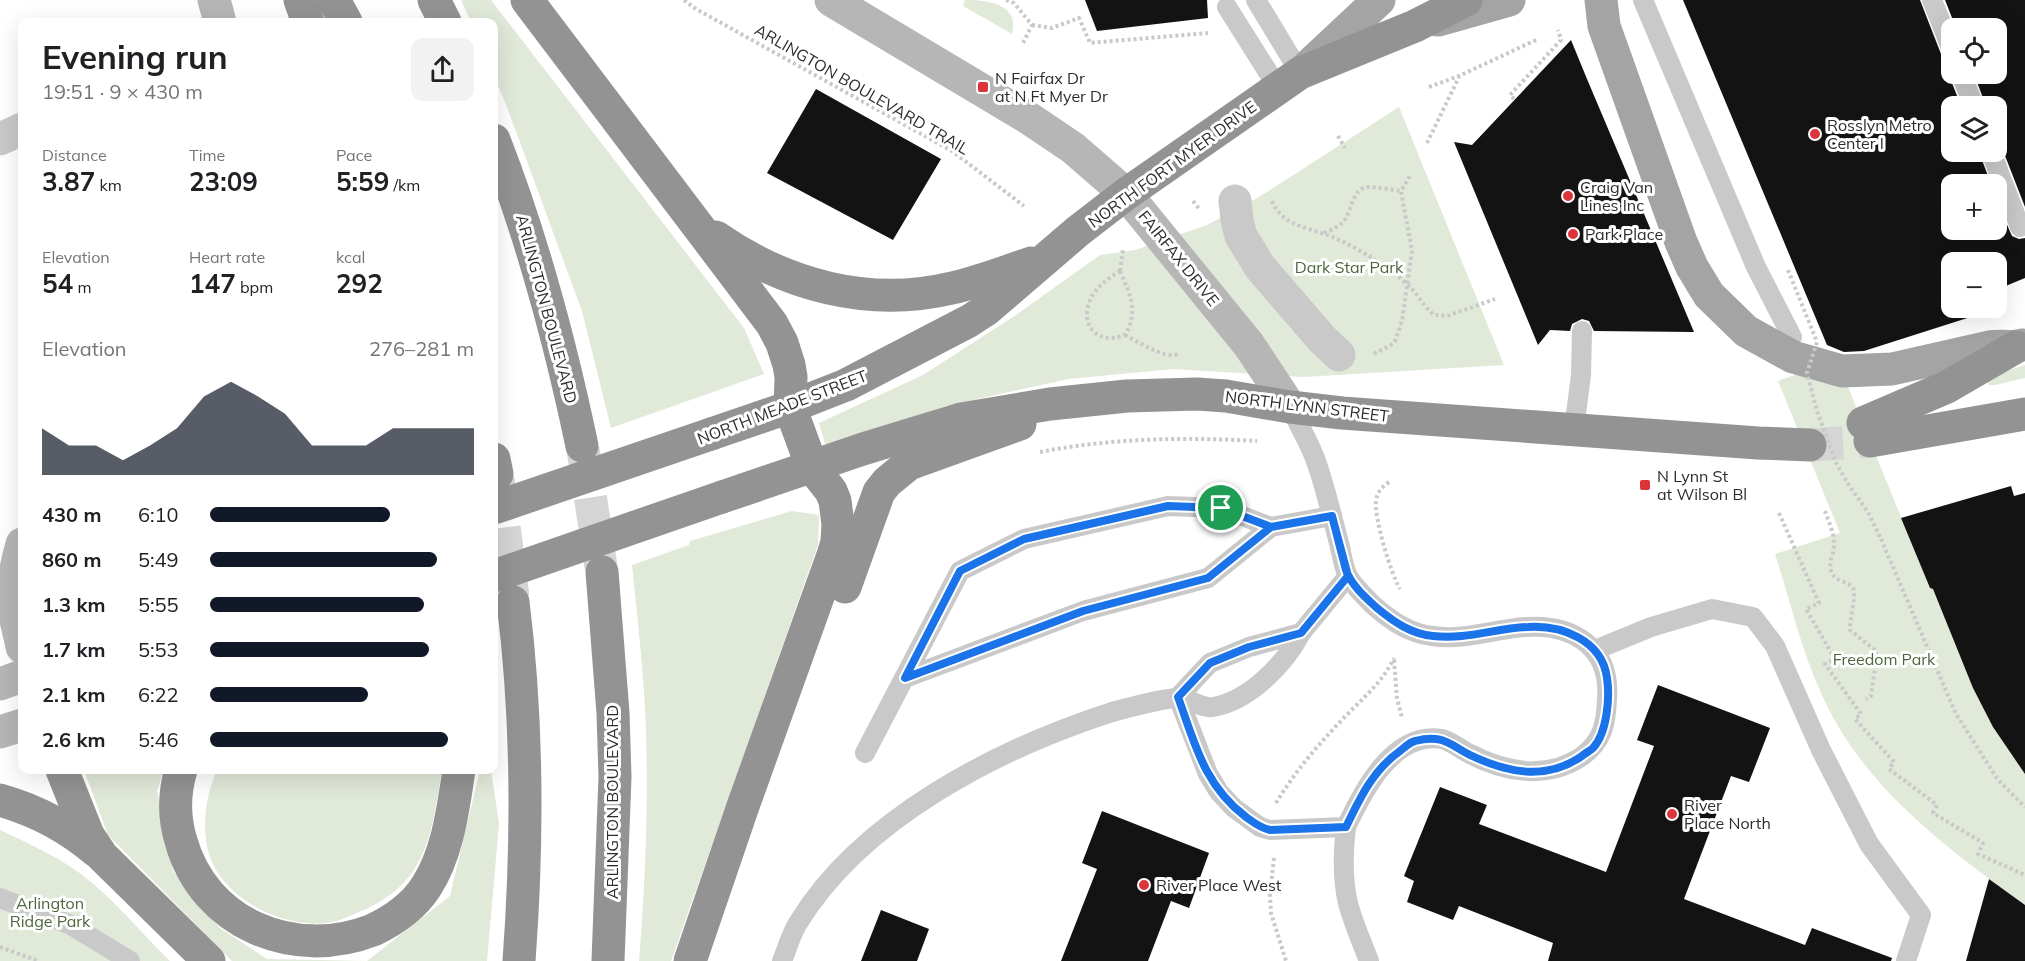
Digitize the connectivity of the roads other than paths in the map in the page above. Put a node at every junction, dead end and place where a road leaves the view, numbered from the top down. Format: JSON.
{"nodes":[{"id":1,"x":214,"y":0,"type":"edge"},
{"id":2,"x":300,"y":0,"type":"edge"},
{"id":3,"x":334,"y":0,"type":"edge"},
{"id":4,"x":434,"y":0,"type":"edge"},
{"id":5,"x":527,"y":0,"type":"edge"},
{"id":6,"x":831,"y":0,"type":"edge"},
{"id":7,"x":1256,"y":0,"type":"edge"},
{"id":8,"x":1379,"y":0,"type":"edge"},
{"id":9,"x":1466,"y":0,"type":"edge"},
{"id":10,"x":1509,"y":0,"type":"edge"},
{"id":11,"x":1932,"y":0,"type":"edge"},
{"id":12,"x":1646,"y":4,"type":"edge"},
{"id":13,"x":1227,"y":8,"type":"dead end"},
{"id":14,"x":1602,"y":13,"type":"edge"},
{"id":15,"x":219,"y":18,"type":"edge"},
{"id":16,"x":307,"y":18,"type":"edge"},
{"id":17,"x":344,"y":18,"type":"edge"},
{"id":18,"x":443,"y":18,"type":"edge"},
{"id":19,"x":1941,"y":22,"type":"edge"},
{"id":20,"x":1415,"y":26,"type":"junction"},
{"id":21,"x":1289,"y":81,"type":"junction"},
{"id":22,"x":18,"y":131,"type":"edge"},
{"id":23,"x":0,"y":139,"type":"edge"},
{"id":24,"x":498,"y":151,"type":"edge"},
{"id":25,"x":1995,"y":162,"type":"edge"},
{"id":26,"x":1126,"y":194,"type":"junction"},
{"id":27,"x":1235,"y":201,"type":"dead end"},
{"id":28,"x":694,"y":222,"type":"junction"},
{"id":29,"x":2020,"y":227,"type":"dead end"},
{"id":30,"x":1046,"y":258,"type":"junction"},
{"id":31,"x":1582,"y":331,"type":"dead end"},
{"id":32,"x":1792,"y":337,"type":"dead end"},
{"id":33,"x":2021,"y":345,"type":"edge"},
{"id":34,"x":1339,"y":355,"type":"dead end"},
{"id":35,"x":1092,"y":399,"type":"junction"},
{"id":36,"x":790,"y":407,"type":"junction"},
{"id":37,"x":1290,"y":407,"type":"junction"},
{"id":38,"x":2025,"y":414,"type":"edge"},
{"id":39,"x":1574,"y":429,"type":"junction"},
{"id":40,"x":1810,"y":445,"type":"tunnel mouth"},
{"id":41,"x":582,"y":446,"type":"tunnel mouth"},
{"id":42,"x":812,"y":466,"type":"junction"},
{"id":43,"x":498,"y":507,"type":"edge"},
{"id":44,"x":1332,"y":516,"type":"junction"},
{"id":45,"x":1271,"y":527,"type":"junction"},
{"id":46,"x":18,"y":561,"type":"edge"},
{"id":47,"x":602,"y":572,"type":"tunnel mouth"},
{"id":48,"x":498,"y":575,"type":"edge"},
{"id":49,"x":1348,"y":576,"type":"junction"},
{"id":50,"x":513,"y":602,"type":"tunnel mouth"},
{"id":51,"x":18,"y":626,"type":"edge"},
{"id":52,"x":1301,"y":633,"type":"junction"},
{"id":53,"x":1595,"y":650,"type":"junction"},
{"id":54,"x":18,"y":677,"type":"edge"},
{"id":55,"x":905,"y":678,"type":"junction"},
{"id":56,"x":0,"y":684,"type":"edge"},
{"id":57,"x":1178,"y":697,"type":"junction"},
{"id":58,"x":18,"y":726,"type":"edge"},
{"id":59,"x":0,"y":732,"type":"edge"},
{"id":60,"x":765,"y":747,"type":"junction"},
{"id":61,"x":864,"y":753,"type":"dead end"},
{"id":62,"x":64,"y":774,"type":"edge"},
{"id":63,"x":180,"y":774,"type":"edge"},
{"id":64,"x":458,"y":774,"type":"edge"},
{"id":65,"x":0,"y":800,"type":"edge"},
{"id":66,"x":1346,"y":827,"type":"junction"},
{"id":67,"x":102,"y":856,"type":"junction"},
{"id":68,"x":0,"y":898,"type":"edge"},
{"id":69,"x":130,"y":961,"type":"edge"},
{"id":70,"x":209,"y":961,"type":"edge"},
{"id":71,"x":519,"y":961,"type":"edge"},
{"id":72,"x":608,"y":961,"type":"edge"},
{"id":73,"x":690,"y":961,"type":"edge"},
{"id":74,"x":782,"y":961,"type":"edge"},
{"id":75,"x":1369,"y":961,"type":"edge"},
{"id":76,"x":1906,"y":961,"type":"edge"}],
"edges":[{"from":1,"to":15,"type":"street"},
{"from":2,"to":16,"type":"highway"},
{"from":3,"to":17,"type":"highway"},
{"from":4,"to":18,"type":"highway"},
{"from":5,"to":28,"type":"highway"},
{"from":6,"to":26,"type":"street","name":"FAIRFAX DRIVE"},
{"from":7,"to":21,"type":"lane"},
{"from":8,"to":21,"type":"main road","name":"NORTH FORT MYER DRIVE"},
{"from":9,"to":20,"type":"highway","name":"NORTH FORT MYER DRIVE"},
{"from":10,"to":20,"type":"main road","name":"NORTH FORT MYER DRIVE"},
{"from":11,"to":19,"type":"lane"},
{"from":12,"to":32,"type":"lane"},
{"from":13,"to":21,"type":"lane"},
{"from":14,"to":33,"type":"main road"},
{"from":20,"to":21,"type":"highway","name":"NORTH FORT MYER DRIVE"},
{"from":21,"to":26,"type":"highway","name":"NORTH FORT MYER DRIVE"},
{"from":22,"to":23,"type":"street"},
{"from":24,"to":41,"type":"highway","name":"ARLINGTON BOULEVARD"},
{"from":25,"to":29,"type":"lane"},
{"from":26,"to":30,"type":"highway","name":"NORTH FORT MYER DRIVE"},
{"from":26,"to":37,"type":"street","name":"FAIRFAX DRIVE"},
{"from":27,"to":34,"type":"street"},
{"from":28,"to":30,"type":"highway"},
{"from":28,"to":36,"type":"highway"},
{"from":30,"to":36,"type":"highway","name":"NORTH MEADE STREET"},
{"from":31,"to":39,"type":"lane"},
{"from":33,"to":38,"type":"highway"},
{"from":35,"to":37,"type":"highway","name":"NORTH LYNN STREET"},
{"from":35,"to":42,"type":"highway","name":"NORTH LYNN STREET"},
{"from":35,"to":60,"type":"highway"},
{"from":36,"to":42,"type":"highway"},
{"from":36,"to":43,"type":"highway","name":"NORTH MEADE STREET","bridge":true},
{"from":37,"to":39,"type":"highway","name":"NORTH LYNN STREET"},
{"from":37,"to":44,"type":"lane"},
{"from":39,"to":40,"type":"highway","name":"NORTH LYNN STREET"},
{"from":42,"to":48,"type":"highway","bridge":true},
{"from":42,"to":60,"type":"highway"},
{"from":44,"to":45,"type":"lane"},
{"from":44,"to":49,"type":"lane"},
{"from":45,"to":55,"type":"lane"},
{"from":45,"to":55,"type":"lane"},
{"from":46,"to":51,"type":"street"},
{"from":47,"to":72,"type":"highway","name":"ARLINGTON BOULEVARD"},
{"from":49,"to":52,"type":"lane"},
{"from":49,"to":53,"type":"lane"},
{"from":50,"to":71,"type":"highway"},
{"from":52,"to":57,"type":"lane"},
{"from":52,"to":57,"type":"lane"},
{"from":53,"to":66,"type":"lane"},
{"from":53,"to":76,"type":"lane"},
{"from":54,"to":56,"type":"street"},
{"from":55,"to":61,"type":"lane"},
{"from":57,"to":66,"type":"lane"},
{"from":57,"to":74,"type":"lane"},
{"from":58,"to":59,"type":"street"},
{"from":60,"to":73,"type":"highway"},
{"from":62,"to":67,"type":"highway"},
{"from":63,"to":64,"type":"highway"},
{"from":65,"to":67,"type":"highway"},
{"from":66,"to":75,"type":"lane"},
{"from":67,"to":70,"type":"highway"},
{"from":68,"to":69,"type":"lane"}]}
